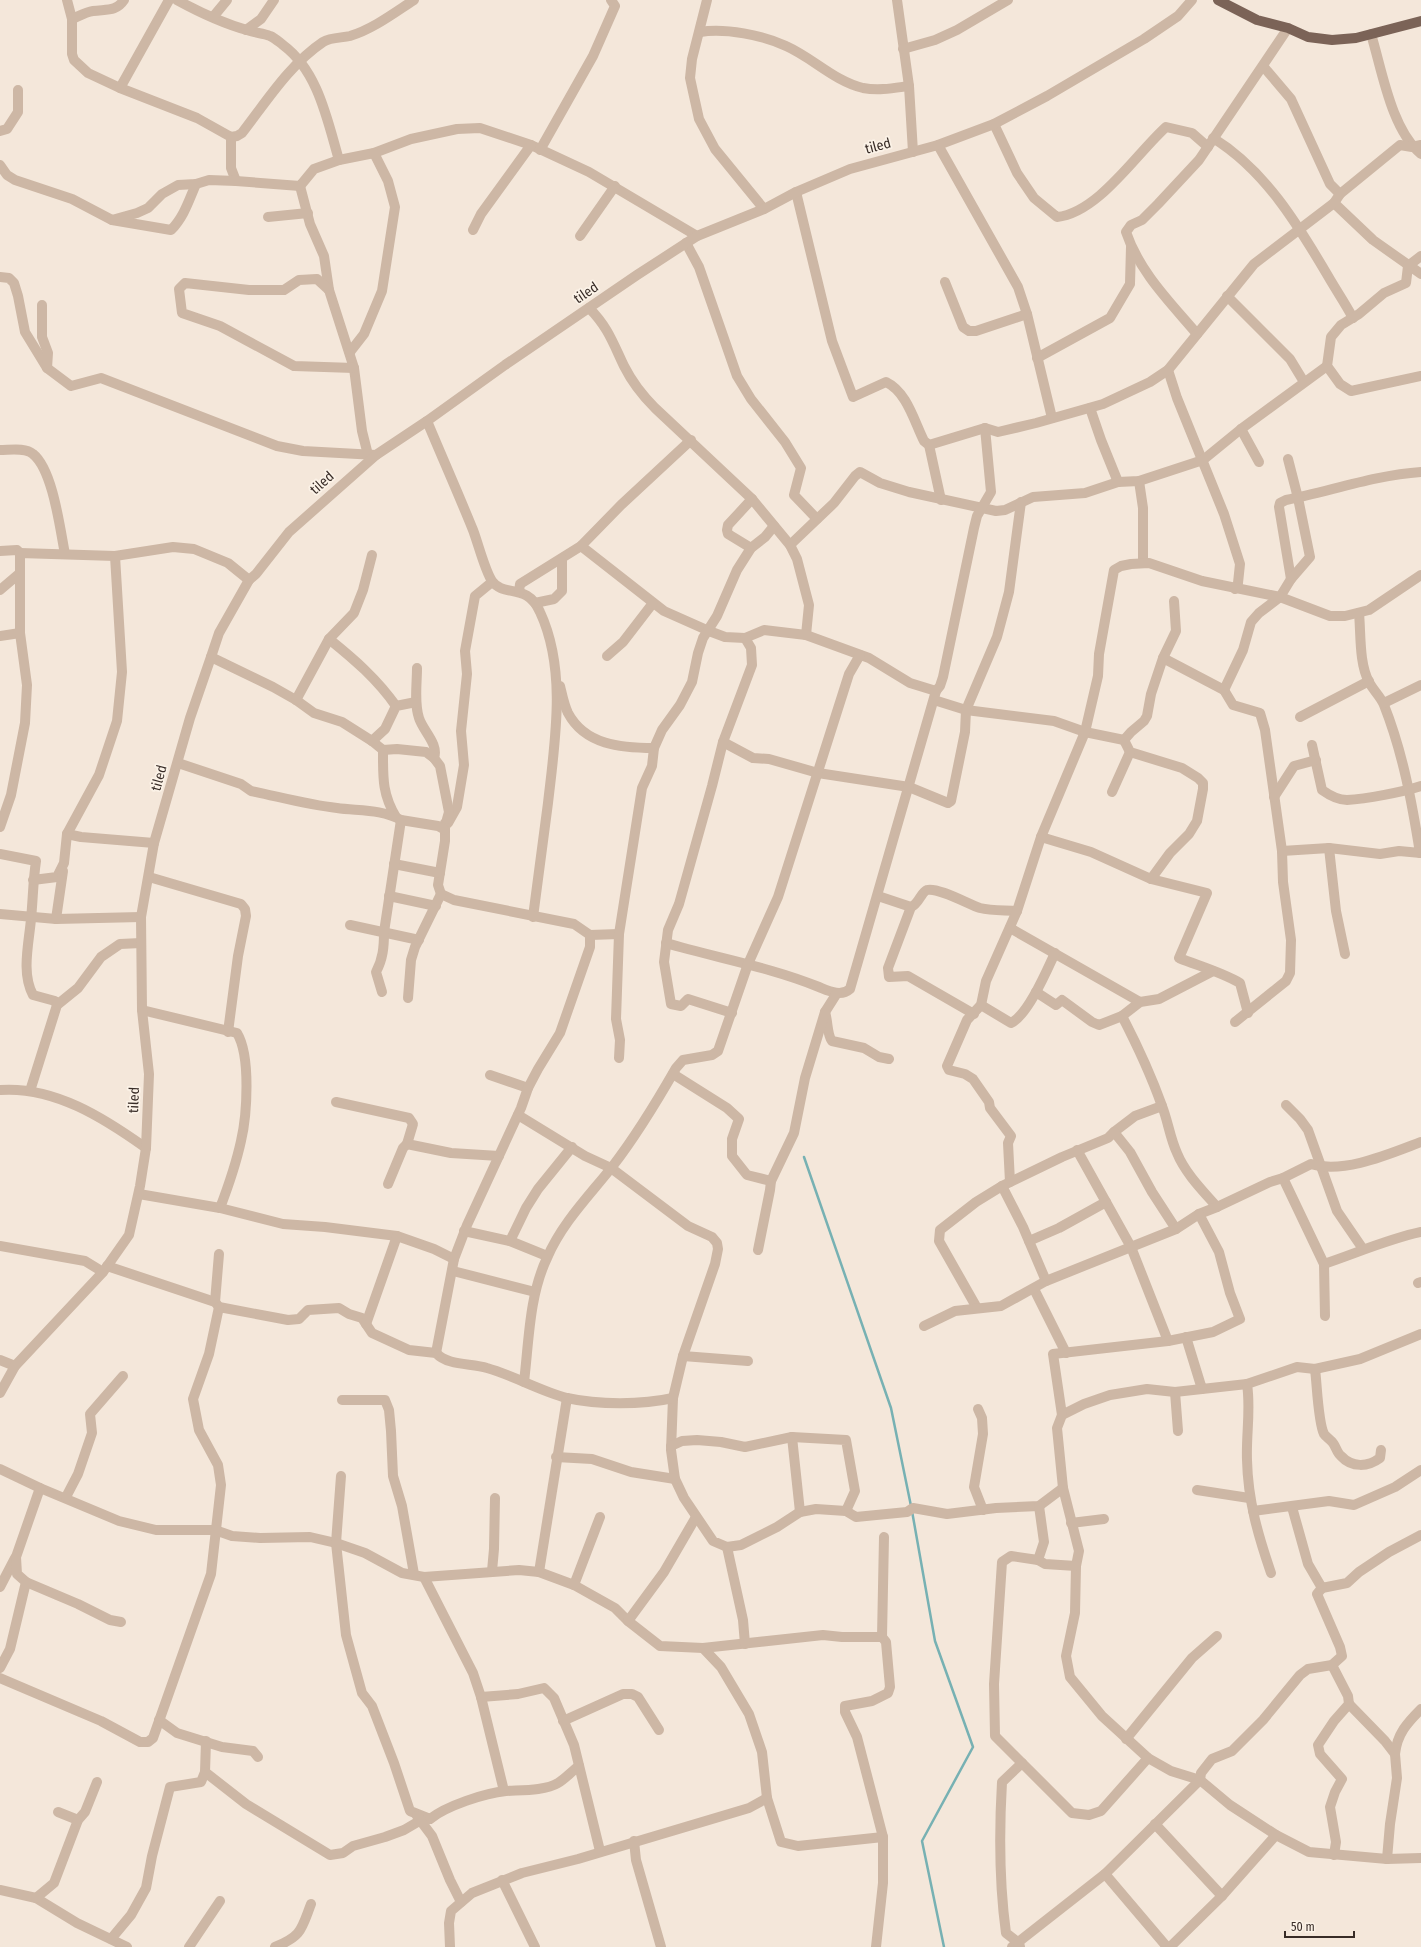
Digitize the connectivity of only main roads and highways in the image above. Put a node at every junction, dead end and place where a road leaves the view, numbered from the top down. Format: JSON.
{"nodes":[{"id":1,"x":1218,"y":0,"type":"edge"},
{"id":2,"x":1421,"y":21,"type":"edge"}],
"edges":[{"from":1,"to":2,"type":"main road"}]}
